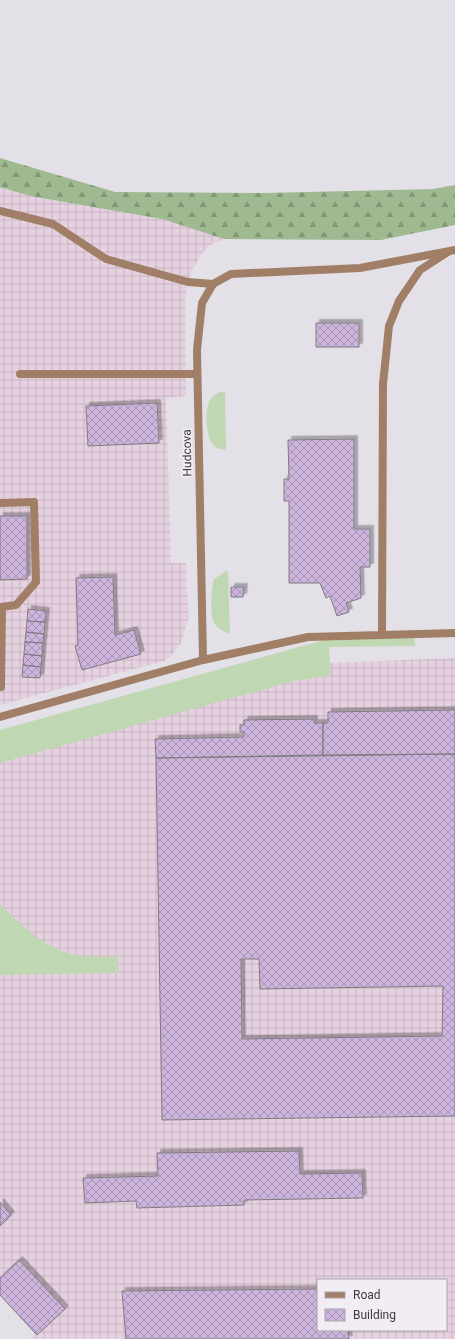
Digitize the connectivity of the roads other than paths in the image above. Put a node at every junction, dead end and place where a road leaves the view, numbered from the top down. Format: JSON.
{"nodes":[{"id":1,"x":0,"y":211,"type":"edge"},
{"id":2,"x":451,"y":251,"type":"edge"},
{"id":3,"x":213,"y":284,"type":"junction"},
{"id":4,"x":20,"y":374,"type":"dead end"},
{"id":5,"x":197,"y":374,"type":"junction"},
{"id":6,"x":0,"y":503,"type":"edge"},
{"id":7,"x":1,"y":607,"type":"edge"},
{"id":8,"x":455,"y":633,"type":"edge"},
{"id":9,"x":382,"y":635,"type":"junction"},
{"id":10,"x":203,"y":660,"type":"junction"},
{"id":11,"x":1,"y":687,"type":"edge"},
{"id":12,"x":0,"y":717,"type":"edge"}],
"edges":[{"from":1,"to":3,"type":"street"},
{"from":2,"to":3,"type":"street"},
{"from":2,"to":9,"type":"street"},
{"from":3,"to":5,"type":"street","name":"Hudcova"},
{"from":4,"to":5,"type":"street"},
{"from":5,"to":10,"type":"street","name":"Hudcova"},
{"from":6,"to":7,"type":"street"},
{"from":7,"to":11,"type":"street"},
{"from":8,"to":9,"type":"street"},
{"from":9,"to":10,"type":"street"},
{"from":10,"to":12,"type":"street"}]}
